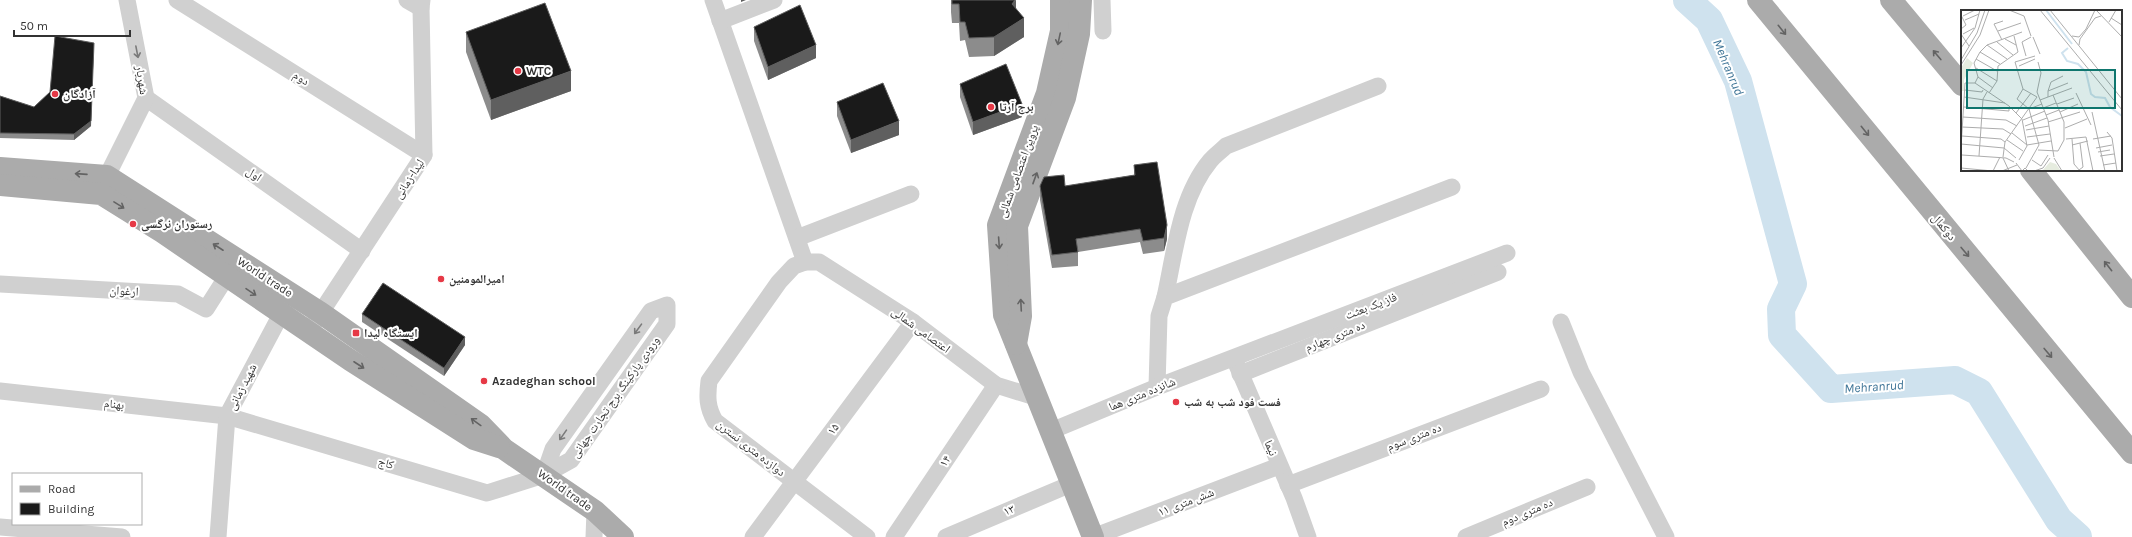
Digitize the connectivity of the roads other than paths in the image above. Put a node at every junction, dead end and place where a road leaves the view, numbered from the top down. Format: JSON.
{"nodes":[{"id":1,"x":127,"y":0,"type":"edge"},
{"id":2,"x":177,"y":0,"type":"edge"},
{"id":3,"x":713,"y":0,"type":"edge"},
{"id":4,"x":774,"y":0,"type":"edge"},
{"id":5,"x":1061,"y":0,"type":"edge"},
{"id":6,"x":1081,"y":0,"type":"edge"},
{"id":7,"x":1102,"y":0,"type":"edge"},
{"id":8,"x":1758,"y":0,"type":"edge"},
{"id":9,"x":1891,"y":0,"type":"edge"},
{"id":10,"x":417,"y":3,"type":"edge"},
{"id":11,"x":720,"y":21,"type":"junction"},
{"id":12,"x":1103,"y":31,"type":"dead end"},
{"id":13,"x":1961,"y":84,"type":"edge"},
{"id":14,"x":1378,"y":86,"type":"dead end"},
{"id":15,"x":146,"y":98,"type":"junction"},
{"id":16,"x":424,"y":155,"type":"junction"},
{"id":17,"x":0,"y":168,"type":"edge"},
{"id":18,"x":2032,"y":171,"type":"edge"},
{"id":19,"x":104,"y":184,"type":"junction"},
{"id":20,"x":0,"y":185,"type":"edge"},
{"id":21,"x":1452,"y":187,"type":"dead end"},
{"id":22,"x":911,"y":194,"type":"dead end"},
{"id":23,"x":797,"y":238,"type":"junction"},
{"id":24,"x":362,"y":251,"type":"junction"},
{"id":25,"x":1507,"y":253,"type":"dead end"},
{"id":26,"x":805,"y":262,"type":"junction"},
{"id":27,"x":1498,"y":272,"type":"dead end"},
{"id":28,"x":227,"y":276,"type":"junction"},
{"id":29,"x":0,"y":284,"type":"edge"},
{"id":30,"x":1165,"y":297,"type":"junction"},
{"id":31,"x":2132,"y":297,"type":"edge"},
{"id":32,"x":287,"y":303,"type":"junction"},
{"id":33,"x":667,"y":305,"type":"dead end"},
{"id":34,"x":321,"y":313,"type":"junction"},
{"id":35,"x":913,"y":322,"type":"junction"},
{"id":36,"x":1561,"y":322,"type":"dead end"},
{"id":37,"x":309,"y":331,"type":"junction"},
{"id":38,"x":1016,"y":344,"type":"junction"},
{"id":39,"x":1237,"y":367,"type":"junction"},
{"id":40,"x":996,"y":384,"type":"junction"},
{"id":41,"x":1157,"y":387,"type":"junction"},
{"id":42,"x":1540,"y":389,"type":"dead end"},
{"id":43,"x":0,"y":391,"type":"edge"},
{"id":44,"x":1038,"y":398,"type":"junction"},
{"id":45,"x":227,"y":416,"type":"junction"},
{"id":46,"x":1051,"y":431,"type":"junction"},
{"id":47,"x":504,"y":449,"type":"junction"},
{"id":48,"x":2132,"y":454,"type":"edge"},
{"id":49,"x":1279,"y":466,"type":"junction"},
{"id":50,"x":544,"y":475,"type":"junction"},
{"id":51,"x":794,"y":482,"type":"junction"},
{"id":52,"x":1072,"y":484,"type":"junction"},
{"id":53,"x":1288,"y":485,"type":"junction"},
{"id":54,"x":1587,"y":487,"type":"dead end"},
{"id":55,"x":595,"y":511,"type":"junction"},
{"id":56,"x":0,"y":527,"type":"edge"},
{"id":57,"x":122,"y":537,"type":"edge"},
{"id":58,"x":218,"y":537,"type":"edge"},
{"id":59,"x":594,"y":537,"type":"edge"},
{"id":60,"x":622,"y":537,"type":"edge"},
{"id":61,"x":753,"y":537,"type":"edge"},
{"id":62,"x":867,"y":537,"type":"edge"},
{"id":63,"x":894,"y":537,"type":"edge"},
{"id":64,"x":946,"y":537,"type":"edge"},
{"id":65,"x":1093,"y":537,"type":"edge"},
{"id":66,"x":1308,"y":537,"type":"edge"},
{"id":67,"x":1466,"y":537,"type":"edge"},
{"id":68,"x":1666,"y":537,"type":"edge"}],
"edges":[{"from":1,"to":15,"type":"street","name":"شهریار","one_way":true},
{"from":2,"to":16,"type":"street","name":"دوم"},
{"from":3,"to":11,"type":"street"},
{"from":4,"to":11,"type":"street"},
{"from":5,"to":38,"type":"main road","name":"پروین اعتصامی شمالی","one_way":true},
{"from":38,"to":6,"type":"main road","name":"پروین اعتصامی شمالی","one_way":true},
{"from":7,"to":12,"type":"street"},
{"from":8,"to":48,"type":"main road","name":"دوکمال","one_way":true},
{"from":13,"to":9,"type":"main road","one_way":true},
{"from":10,"to":16,"type":"street","name":"لیدا-زمانی"},
{"from":11,"to":23,"type":"street"},
{"from":14,"to":30,"type":"street"},
{"from":15,"to":19,"type":"street","name":"شهریار"},
{"from":15,"to":24,"type":"street","name":"اول"},
{"from":16,"to":24,"type":"street","name":"لیدا-زمانی"},
{"from":19,"to":17,"type":"main road","name":"World trade","one_way":true},
{"from":31,"to":18,"type":"main road","one_way":true},
{"from":19,"to":20,"type":"main road","name":"World trade"},
{"from":19,"to":28,"type":"main road","name":"World trade","one_way":true},
{"from":32,"to":19,"type":"main road","name":"World trade","one_way":true},
{"from":21,"to":30,"type":"street"},
{"from":22,"to":23,"type":"street"},
{"from":23,"to":26,"type":"street"},
{"from":24,"to":34,"type":"street","name":"لیدا-زمانی"},
{"from":25,"to":39,"type":"street","name":"فاز یک بعثت"},
{"from":26,"to":35,"type":"street","name":"اعتصامی شمالی"},
{"from":26,"to":51,"type":"street","name":"دوازده متری نسترن"},
{"from":27,"to":39,"type":"street","name":"ده متری چهارم"},
{"from":28,"to":29,"type":"street","name":"ارغوان"},
{"from":28,"to":32,"type":"main road","name":"World trade","one_way":true},
{"from":30,"to":41,"type":"street"},
{"from":32,"to":34,"type":"main road","name":"World trade"},
{"from":32,"to":37,"type":"main road","name":"World trade"},
{"from":32,"to":45,"type":"street","name":"شهید زمانی"},
{"from":33,"to":50,"type":"street","name":"ورودی پارکینگ برج تجارت جهانی"},
{"from":34,"to":37,"type":"street","name":"لیدا-زمانی"},
{"from":47,"to":34,"type":"main road","name":"World trade","one_way":true},
{"from":35,"to":40,"type":"street","name":"اعتصامی شمالی"},
{"from":35,"to":51,"type":"street","name":"۱۵"},
{"from":36,"to":68,"type":"street"},
{"from":37,"to":47,"type":"main road","name":"World trade","one_way":true},
{"from":38,"to":44,"type":"main road","name":"پروین اعتصامی شمالی"},
{"from":39,"to":41,"type":"street","name":"شانزده متری هما"},
{"from":39,"to":49,"type":"street","name":"نیما"},
{"from":40,"to":44,"type":"street","name":"اعتصامی شمالی"},
{"from":40,"to":63,"type":"street","name":"۱۴"},
{"from":41,"to":46,"type":"street","name":"شانزده متری هما"},
{"from":42,"to":53,"type":"street","name":"ده متری سوم"},
{"from":43,"to":45,"type":"street","name":"بهنام"},
{"from":44,"to":46,"type":"main road","name":"پروین اعتصامی شمالی"},
{"from":45,"to":50,"type":"street","name":"کاج"},
{"from":45,"to":58,"type":"street","name":"شهید زمانی"},
{"from":46,"to":52,"type":"main road","name":"پروین اعتصامی شمالی"},
{"from":47,"to":50,"type":"main road","name":"World trade"},
{"from":49,"to":53,"type":"street","name":"نیما"},
{"from":49,"to":65,"type":"street","name":"۱۱ شش متری"},
{"from":50,"to":55,"type":"main road","name":"World trade"},
{"from":51,"to":61,"type":"street","name":"۱۵"},
{"from":51,"to":62,"type":"street","name":"دوازده متری نسترن"},
{"from":52,"to":64,"type":"street","name":"۱۳"},
{"from":52,"to":65,"type":"main road","name":"پروین اعتصامی شمالی"},
{"from":53,"to":66,"type":"street","name":"نیما"},
{"from":54,"to":67,"type":"street","name":"ده متری دوم"},
{"from":55,"to":59,"type":"street"},
{"from":55,"to":60,"type":"main road","name":"World trade"},
{"from":56,"to":57,"type":"street"}]}
